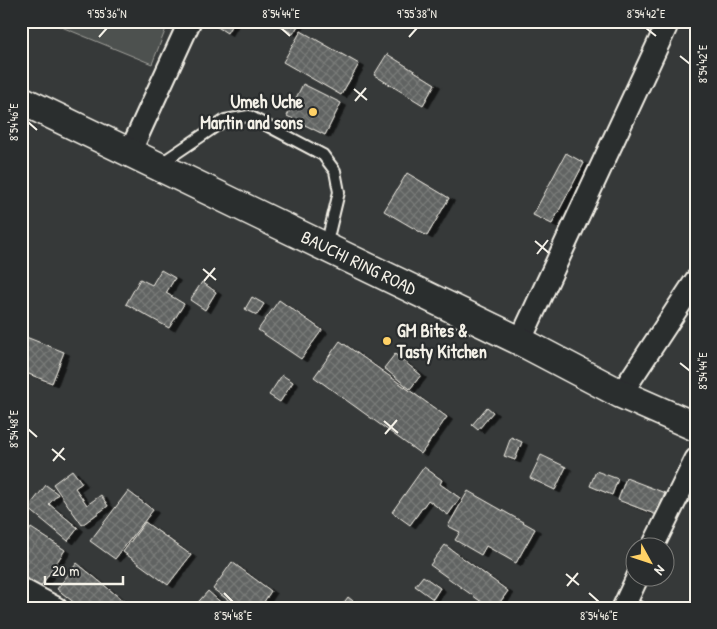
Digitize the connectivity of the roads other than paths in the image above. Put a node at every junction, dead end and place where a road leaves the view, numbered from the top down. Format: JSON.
{"nodes":[{"id":1,"x":190,"y":21,"type":"edge"},
{"id":2,"x":666,"y":27,"type":"dead end"},
{"id":3,"x":21,"y":100,"type":"edge"},
{"id":4,"x":130,"y":152,"type":"junction"},
{"id":5,"x":158,"y":166,"type":"junction"},
{"id":6,"x":326,"y":247,"type":"junction"},
{"id":7,"x":696,"y":280,"type":"edge"},
{"id":8,"x":520,"y":341,"type":"junction"},
{"id":9,"x":621,"y":394,"type":"junction"},
{"id":10,"x":696,"y":427,"type":"edge"},
{"id":11,"x":696,"y":459,"type":"edge"},
{"id":12,"x":658,"y":536,"type":"edge"},
{"id":13,"x":635,"y":586,"type":"edge"},
{"id":14,"x":21,"y":589,"type":"edge"},
{"id":15,"x":630,"y":606,"type":"edge"},
{"id":16,"x":56,"y":608,"type":"edge"}],
"edges":[{"from":1,"to":4,"type":"street"},
{"from":2,"to":8,"type":"street"},
{"from":3,"to":4,"type":"main road","name":"BAUCHI RING ROAD"},
{"from":4,"to":5,"type":"main road","name":"BAUCHI RING ROAD"},
{"from":5,"to":6,"type":"main road","name":"BAUCHI RING ROAD"},
{"from":5,"to":6,"type":"lane"},
{"from":6,"to":8,"type":"main road","name":"BAUCHI RING ROAD"},
{"from":7,"to":9,"type":"street"},
{"from":8,"to":9,"type":"main road","name":"BAUCHI RING ROAD"},
{"from":9,"to":10,"type":"main road","name":"BAUCHI RING ROAD"},
{"from":11,"to":12,"type":"street"},
{"from":13,"to":15,"type":"street"},
{"from":14,"to":16,"type":"street"}]}
